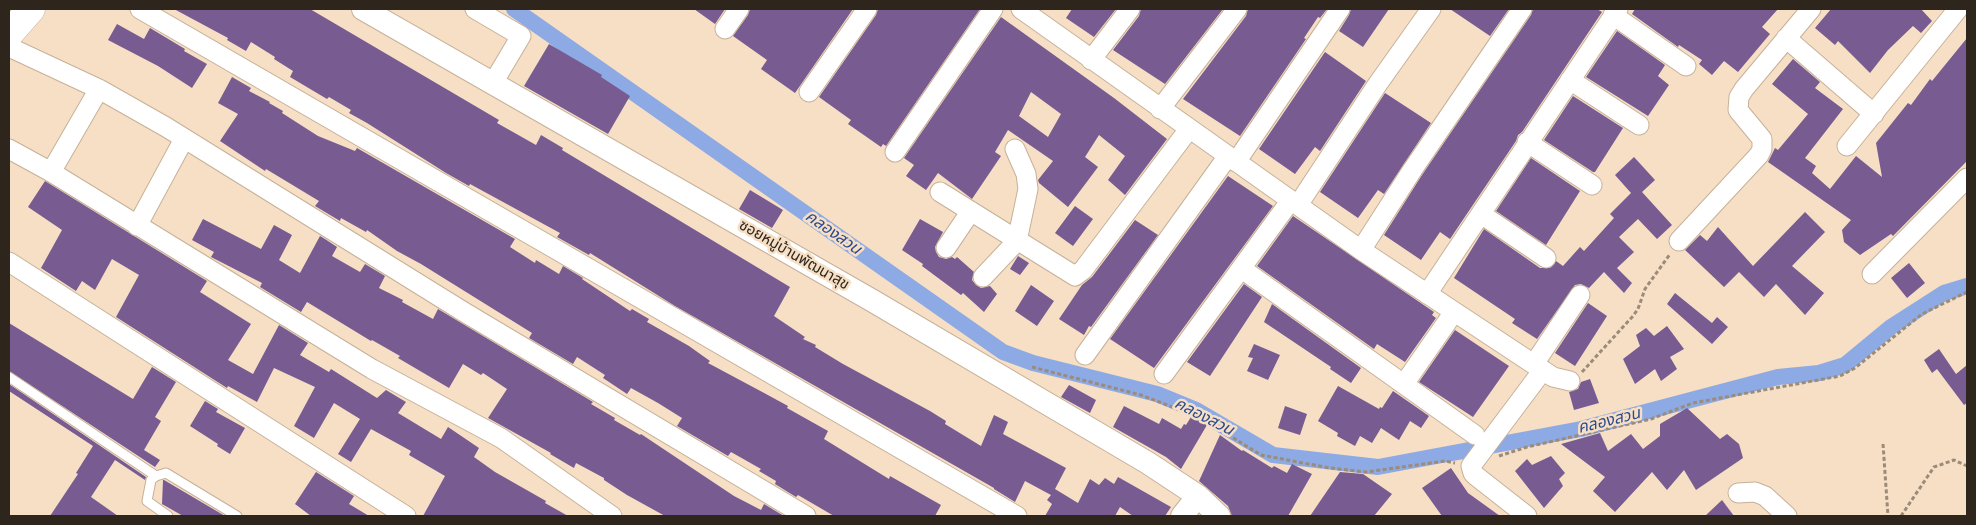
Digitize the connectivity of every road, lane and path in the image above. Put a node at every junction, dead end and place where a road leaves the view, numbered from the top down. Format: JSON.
{"nodes":[{"id":1,"x":31,"y":9,"type":"edge"},
{"id":2,"x":140,"y":9,"type":"edge"},
{"id":3,"x":365,"y":9,"type":"edge"},
{"id":4,"x":475,"y":9,"type":"edge"},
{"id":5,"x":739,"y":9,"type":"edge"},
{"id":6,"x":866,"y":9,"type":"edge"},
{"id":7,"x":993,"y":9,"type":"edge"},
{"id":8,"x":1021,"y":9,"type":"edge"},
{"id":9,"x":1130,"y":9,"type":"edge"},
{"id":10,"x":1237,"y":9,"type":"edge"},
{"id":11,"x":1340,"y":9,"type":"edge"},
{"id":12,"x":1522,"y":9,"type":"edge"},
{"id":13,"x":1811,"y":9,"type":"edge"},
{"id":14,"x":1958,"y":9,"type":"edge"},
{"id":15,"x":1429,"y":10,"type":"edge"},
{"id":16,"x":1615,"y":12,"type":"edge"},
{"id":17,"x":724,"y":29,"type":"dead end"},
{"id":18,"x":9,"y":34,"type":"edge"},
{"id":19,"x":1786,"y":38,"type":"junction"},
{"id":20,"x":9,"y":47,"type":"edge"},
{"id":21,"x":1091,"y":60,"type":"junction"},
{"id":22,"x":1686,"y":66,"type":"dead end"},
{"id":23,"x":1570,"y":80,"type":"junction"},
{"id":24,"x":493,"y":84,"type":"junction"},
{"id":25,"x":99,"y":89,"type":"junction"},
{"id":26,"x":809,"y":92,"type":"dead end"},
{"id":27,"x":1160,"y":109,"type":"junction"},
{"id":28,"x":1874,"y":114,"type":"junction"},
{"id":29,"x":1639,"y":125,"type":"dead end"},
{"id":30,"x":1189,"y":129,"type":"junction"},
{"id":31,"x":184,"y":139,"type":"junction"},
{"id":32,"x":1528,"y":142,"type":"junction"},
{"id":33,"x":1847,"y":146,"type":"dead end"},
{"id":34,"x":9,"y":149,"type":"edge"},
{"id":35,"x":1015,"y":149,"type":"dead end"},
{"id":36,"x":895,"y":152,"type":"dead end"},
{"id":37,"x":1232,"y":159,"type":"junction"},
{"id":38,"x":51,"y":172,"type":"junction"},
{"id":39,"x":1967,"y":178,"type":"edge"},
{"id":40,"x":1592,"y":185,"type":"dead end"},
{"id":41,"x":940,"y":192,"type":"dead end"},
{"id":42,"x":1294,"y":202,"type":"junction"},
{"id":43,"x":971,"y":211,"type":"junction"},
{"id":44,"x":1481,"y":214,"type":"junction"},
{"id":45,"x":137,"y":226,"type":"junction"},
{"id":46,"x":1017,"y":241,"type":"junction"},
{"id":47,"x":1679,"y":241,"type":"joint"},
{"id":48,"x":946,"y":248,"type":"dead end"},
{"id":49,"x":1361,"y":250,"type":"junction"},
{"id":50,"x":1546,"y":258,"type":"dead end"},
{"id":51,"x":9,"y":262,"type":"edge"},
{"id":52,"x":1242,"y":269,"type":"junction"},
{"id":53,"x":1872,"y":274,"type":"dead end"},
{"id":54,"x":983,"y":277,"type":"dead end"},
{"id":55,"x":1967,"y":292,"type":"edge"},
{"id":56,"x":1427,"y":294,"type":"junction"},
{"id":57,"x":1580,"y":295,"type":"dead end"},
{"id":58,"x":1454,"y":312,"type":"junction"},
{"id":59,"x":1086,"y":355,"type":"dead end"},
{"id":60,"x":1032,"y":367,"type":"dead end"},
{"id":61,"x":1538,"y":367,"type":"junction"},
{"id":62,"x":1164,"y":374,"type":"dead end"},
{"id":63,"x":9,"y":378,"type":"edge"},
{"id":64,"x":1570,"y":381,"type":"joint"},
{"id":65,"x":1404,"y":384,"type":"junction"},
{"id":66,"x":1475,"y":435,"type":"dead end"},
{"id":67,"x":1883,"y":444,"type":"dead end"},
{"id":68,"x":1471,"y":466,"type":"junction"},
{"id":69,"x":1967,"y":466,"type":"edge"},
{"id":70,"x":156,"y":476,"type":"junction"},
{"id":71,"x":1738,"y":493,"type":"dead end"},
{"id":72,"x":1198,"y":496,"type":"junction"},
{"id":73,"x":234,"y":515,"type":"edge"},
{"id":74,"x":168,"y":516,"type":"edge"},
{"id":75,"x":406,"y":516,"type":"edge"},
{"id":76,"x":612,"y":516,"type":"edge"},
{"id":77,"x":806,"y":516,"type":"edge"},
{"id":78,"x":1017,"y":516,"type":"edge"},
{"id":79,"x":1182,"y":516,"type":"edge"},
{"id":80,"x":1219,"y":516,"type":"edge"},
{"id":81,"x":1527,"y":516,"type":"edge"},
{"id":82,"x":1787,"y":516,"type":"edge"},
{"id":83,"x":1888,"y":516,"type":"edge"},
{"id":84,"x":1901,"y":516,"type":"edge"}],
"edges":[{"from":1,"to":18,"type":"main road"},
{"from":2,"to":78,"type":"street"},
{"from":3,"to":24,"type":"street","name":"ซอยหมู่บ้านพัฒนาสุข"},
{"from":4,"to":24,"type":"street"},
{"from":5,"to":17,"type":"street"},
{"from":6,"to":26,"type":"street"},
{"from":7,"to":36,"type":"street"},
{"from":8,"to":21,"type":"street"},
{"from":9,"to":21,"type":"street"},
{"from":10,"to":27,"type":"street"},
{"from":11,"to":37,"type":"street"},
{"from":12,"to":49,"type":"street"},
{"from":13,"to":19,"type":"street"},
{"from":14,"to":28,"type":"street"},
{"from":15,"to":42,"type":"street"},
{"from":16,"to":22,"type":"street"},
{"from":16,"to":23,"type":"street"},
{"from":19,"to":28,"type":"street"},
{"from":19,"to":47,"type":"street"},
{"from":20,"to":25,"type":"street"},
{"from":21,"to":27,"type":"street"},
{"from":23,"to":29,"type":"street"},
{"from":23,"to":32,"type":"street"},
{"from":24,"to":72,"type":"street","name":"ซอยหมู่บ้านพัฒนาสุข"},
{"from":25,"to":31,"type":"street"},
{"from":25,"to":38,"type":"street"},
{"from":27,"to":30,"type":"street"},
{"from":28,"to":33,"type":"street"},
{"from":30,"to":37,"type":"street"},
{"from":30,"to":46,"type":"street"},
{"from":31,"to":45,"type":"street"},
{"from":31,"to":77,"type":"street"},
{"from":32,"to":40,"type":"street"},
{"from":32,"to":44,"type":"street"},
{"from":34,"to":38,"type":"street"},
{"from":35,"to":46,"type":"street"},
{"from":37,"to":42,"type":"street"},
{"from":37,"to":59,"type":"street"},
{"from":38,"to":45,"type":"street"},
{"from":39,"to":53,"type":"street"},
{"from":41,"to":43,"type":"street"},
{"from":42,"to":49,"type":"street"},
{"from":42,"to":52,"type":"street"},
{"from":43,"to":46,"type":"street"},
{"from":43,"to":48,"type":"street"},
{"from":44,"to":50,"type":"street"},
{"from":44,"to":56,"type":"street"},
{"from":45,"to":76,"type":"street"},
{"from":46,"to":54,"type":"street"},
{"from":47,"to":64,"type":"path"},
{"from":49,"to":56,"type":"street"},
{"from":51,"to":75,"type":"street"},
{"from":52,"to":62,"type":"street"},
{"from":52,"to":65,"type":"street"},
{"from":55,"to":68,"type":"path"},
{"from":56,"to":58,"type":"street"},
{"from":57,"to":61,"type":"street"},
{"from":58,"to":61,"type":"street"},
{"from":58,"to":65,"type":"street"},
{"from":60,"to":68,"type":"path"},
{"from":61,"to":64,"type":"street"},
{"from":61,"to":68,"type":"street"},
{"from":63,"to":70,"type":"lane"},
{"from":65,"to":66,"type":"street"},
{"from":67,"to":83,"type":"path"},
{"from":68,"to":81,"type":"street"},
{"from":69,"to":84,"type":"path"},
{"from":70,"to":73,"type":"lane"},
{"from":70,"to":74,"type":"lane"},
{"from":71,"to":82,"type":"street"},
{"from":72,"to":79,"type":"street"},
{"from":72,"to":80,"type":"street","name":"ซอยหมู่บ้านพัฒนาสุข"}]}
